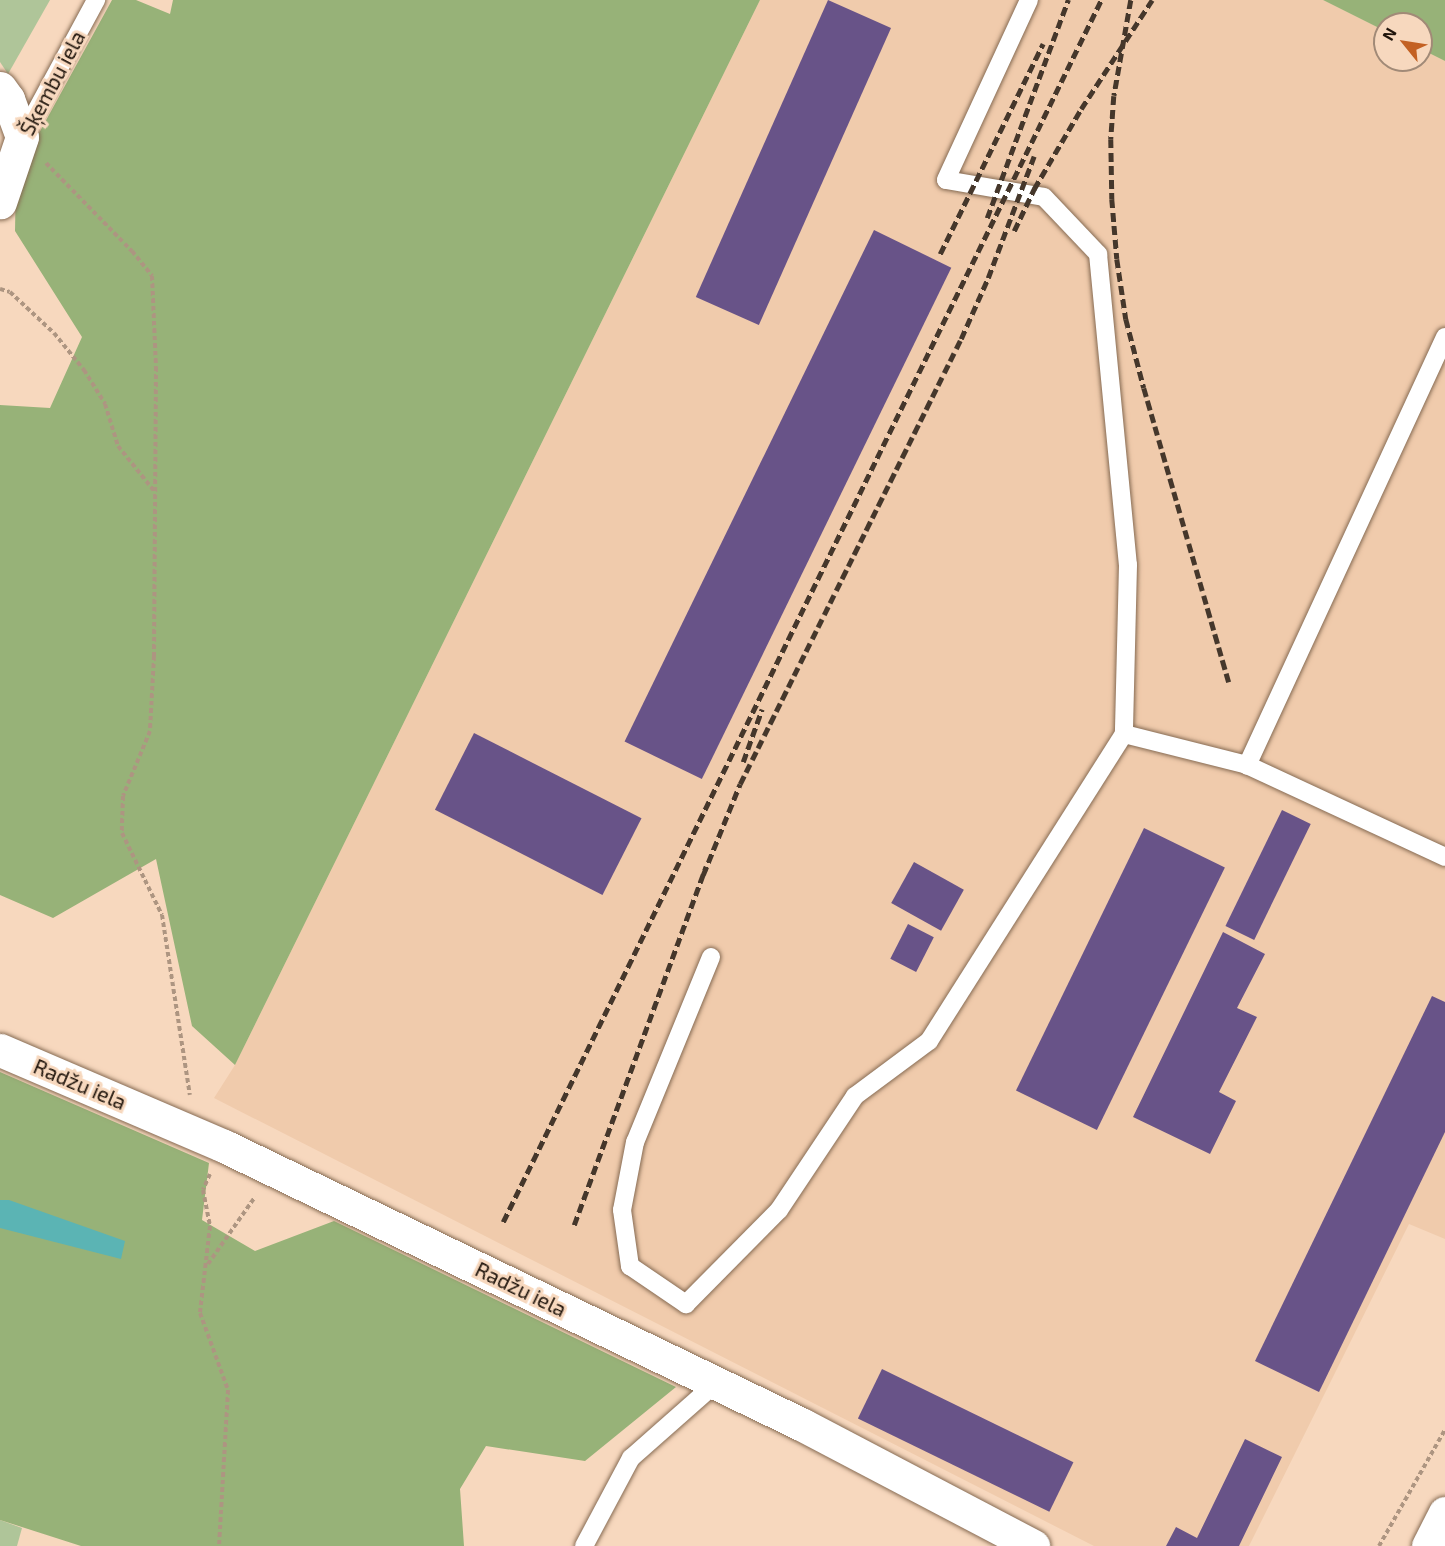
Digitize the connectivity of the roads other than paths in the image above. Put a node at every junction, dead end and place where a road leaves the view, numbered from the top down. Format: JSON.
{"nodes":[{"id":1,"x":96,"y":0,"type":"edge"},
{"id":2,"x":1029,"y":0,"type":"edge"},
{"id":3,"x":0,"y":88,"type":"edge"},
{"id":4,"x":22,"y":137,"type":"junction"},
{"id":5,"x":0,"y":202,"type":"edge"},
{"id":6,"x":1445,"y":338,"type":"edge"},
{"id":7,"x":1124,"y":734,"type":"junction"},
{"id":8,"x":1247,"y":765,"type":"junction"},
{"id":9,"x":1445,"y":857,"type":"edge"},
{"id":10,"x":711,"y":957,"type":"dead end"},
{"id":11,"x":0,"y":1050,"type":"edge"},
{"id":12,"x":716,"y":1383,"type":"junction"},
{"id":13,"x":1445,"y":1513,"type":"edge"},
{"id":14,"x":584,"y":1546,"type":"edge"},
{"id":15,"x":1033,"y":1546,"type":"edge"},
{"id":16,"x":1428,"y":1546,"type":"edge"}],
"edges":[{"from":1,"to":4,"type":"lane","name":"Šķembu iela"},
{"from":2,"to":7,"type":"lane"},
{"from":3,"to":4,"type":"street"},
{"from":4,"to":5,"type":"street","name":"Šķembu iela"},
{"from":6,"to":8,"type":"lane"},
{"from":7,"to":8,"type":"lane"},
{"from":7,"to":10,"type":"lane"},
{"from":8,"to":9,"type":"lane"},
{"from":11,"to":12,"type":"street","name":"Radžu iela"},
{"from":12,"to":14,"type":"lane"},
{"from":12,"to":15,"type":"street","name":"Radžu iela"},
{"from":13,"to":16,"type":"street"}]}
